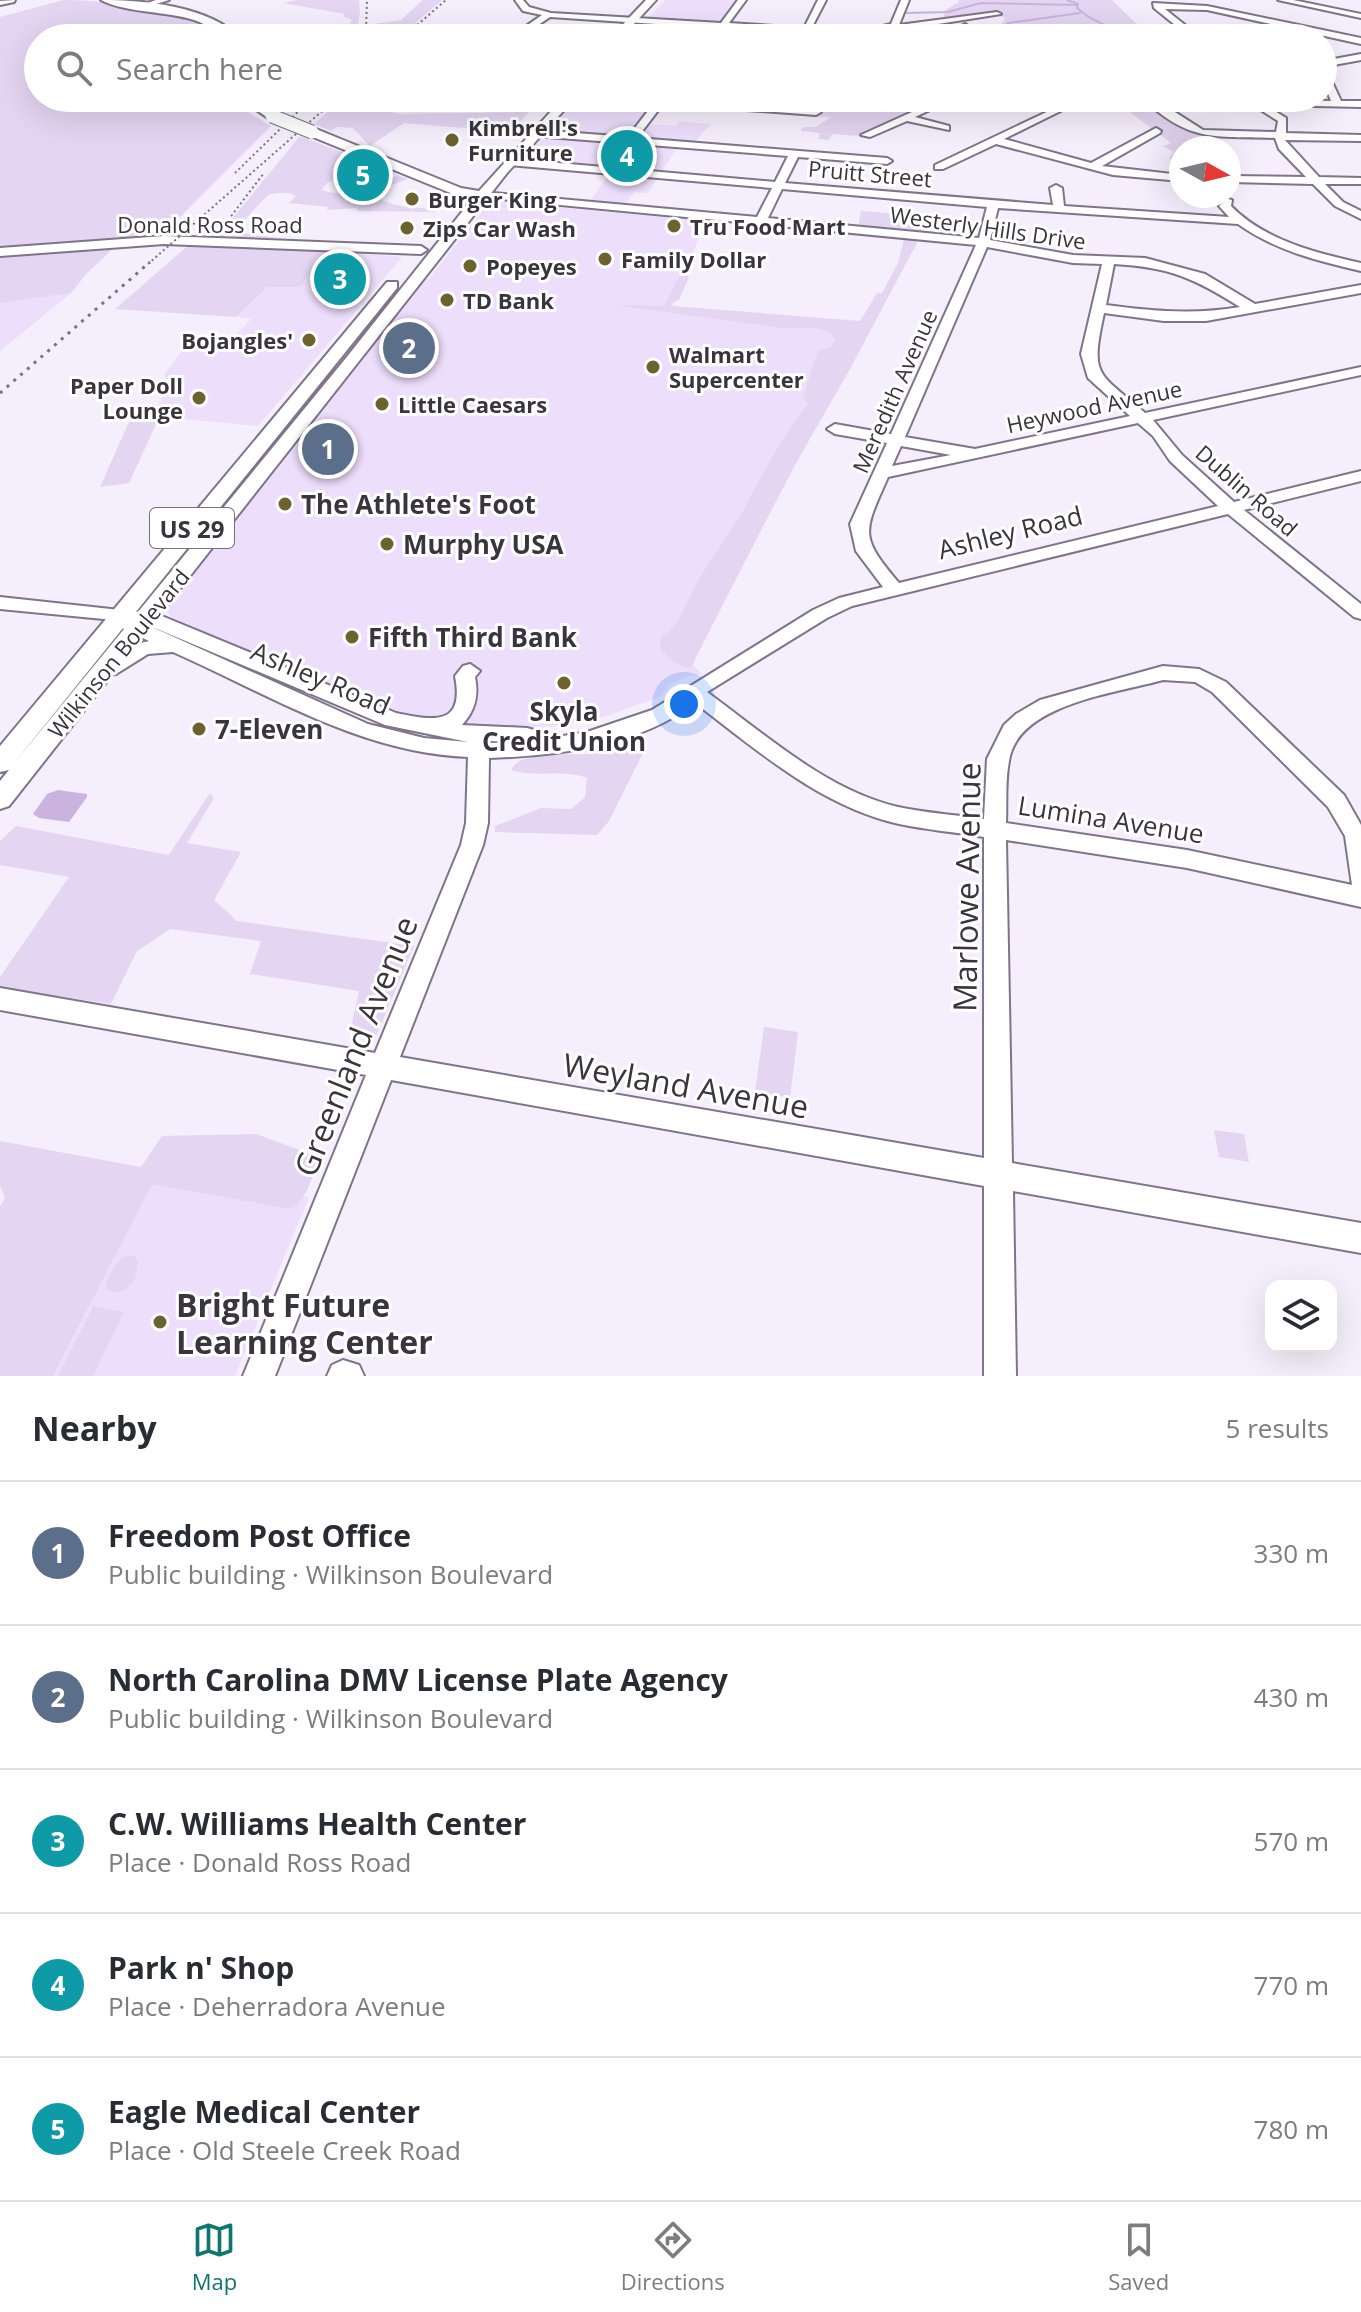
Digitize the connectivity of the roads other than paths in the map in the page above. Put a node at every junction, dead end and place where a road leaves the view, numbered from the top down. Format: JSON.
{"nodes":[{"id":1,"x":11,"y":0,"type":"edge"},
{"id":2,"x":106,"y":0,"type":"edge"},
{"id":3,"x":165,"y":0,"type":"edge"},
{"id":4,"x":519,"y":0,"type":"edge"},
{"id":5,"x":651,"y":0,"type":"edge"},
{"id":6,"x":662,"y":0,"type":"edge"},
{"id":7,"x":742,"y":0,"type":"edge"},
{"id":8,"x":822,"y":0,"type":"edge"},
{"id":9,"x":905,"y":0,"type":"edge"},
{"id":10,"x":1282,"y":0,"type":"edge"},
{"id":11,"x":0,"y":3,"type":"edge"},
{"id":12,"x":1153,"y":3,"type":"edge"},
{"id":13,"x":140,"y":7,"type":"junction"},
{"id":14,"x":1358,"y":14,"type":"edge"},
{"id":15,"x":548,"y":15,"type":"junction"},
{"id":16,"x":637,"y":21,"type":"junction"},
{"id":17,"x":214,"y":24,"type":"edge"},
{"id":18,"x":534,"y":24,"type":"edge"},
{"id":19,"x":633,"y":24,"type":"edge"},
{"id":20,"x":635,"y":24,"type":"edge"},
{"id":21,"x":688,"y":24,"type":"edge"},
{"id":22,"x":724,"y":24,"type":"edge"},
{"id":23,"x":810,"y":24,"type":"edge"},
{"id":24,"x":896,"y":24,"type":"edge"},
{"id":25,"x":920,"y":24,"type":"edge"},
{"id":26,"x":975,"y":24,"type":"edge"},
{"id":27,"x":1179,"y":24,"type":"edge"},
{"id":28,"x":1282,"y":24,"type":"edge"},
{"id":29,"x":1337,"y":36,"type":"edge"},
{"id":30,"x":1361,"y":41,"type":"edge"},
{"id":31,"x":1361,"y":57,"type":"edge"},
{"id":32,"x":1337,"y":61,"type":"edge"},
{"id":33,"x":1337,"y":103,"type":"edge"},
{"id":34,"x":1361,"y":104,"type":"edge"},
{"id":35,"x":268,"y":112,"type":"edge"},
{"id":36,"x":545,"y":112,"type":"edge"},
{"id":37,"x":553,"y":112,"type":"edge"},
{"id":38,"x":652,"y":112,"type":"edge"},
{"id":39,"x":920,"y":112,"type":"edge"},
{"id":40,"x":1054,"y":112,"type":"edge"},
{"id":41,"x":1168,"y":112,"type":"edge"},
{"id":42,"x":1270,"y":112,"type":"edge"},
{"id":43,"x":907,"y":118,"type":"junction"},
{"id":44,"x":945,"y":128,"type":"dead end"},
{"id":45,"x":531,"y":131,"type":"junction"},
{"id":46,"x":1156,"y":131,"type":"dead end"},
{"id":47,"x":866,"y":135,"type":"dead end"},
{"id":48,"x":1281,"y":136,"type":"junction"},
{"id":49,"x":1361,"y":138,"type":"edge"},
{"id":50,"x":630,"y":141,"type":"junction"},
{"id":51,"x":998,"y":141,"type":"junction"},
{"id":52,"x":676,"y":144,"type":"junction"},
{"id":53,"x":794,"y":154,"type":"junction"},
{"id":54,"x":504,"y":159,"type":"junction"},
{"id":55,"x":887,"y":161,"type":"dead end"},
{"id":56,"x":939,"y":167,"type":"dead end"},
{"id":57,"x":1092,"y":167,"type":"junction"},
{"id":58,"x":608,"y":170,"type":"junction"},
{"id":59,"x":654,"y":174,"type":"junction"},
{"id":60,"x":1169,"y":177,"type":"edge"},
{"id":61,"x":1241,"y":179,"type":"edge"},
{"id":62,"x":1314,"y":180,"type":"junction"},
{"id":63,"x":1361,"y":181,"type":"edge"},
{"id":64,"x":599,"y":182,"type":"dead end"},
{"id":65,"x":778,"y":185,"type":"junction"},
{"id":66,"x":1056,"y":188,"type":"dead end"},
{"id":67,"x":591,"y":193,"type":"dead end"},
{"id":68,"x":475,"y":194,"type":"junction"},
{"id":69,"x":993,"y":204,"type":"junction"},
{"id":70,"x":581,"y":205,"type":"junction"},
{"id":71,"x":1227,"y":208,"type":"edge"},
{"id":72,"x":1059,"y":209,"type":"junction"},
{"id":73,"x":1361,"y":216,"type":"edge"},
{"id":74,"x":761,"y":221,"type":"junction"},
{"id":75,"x":1240,"y":221,"type":"junction"},
{"id":76,"x":983,"y":242,"type":"junction"},
{"id":77,"x":421,"y":250,"type":"junction"},
{"id":78,"x":0,"y":252,"type":"edge"},
{"id":79,"x":1109,"y":261,"type":"junction"},
{"id":80,"x":1361,"y":267,"type":"edge"},
{"id":81,"x":410,"y":288,"type":"junction"},
{"id":82,"x":1361,"y":289,"type":"edge"},
{"id":83,"x":1099,"y":308,"type":"junction"},
{"id":84,"x":1253,"y":309,"type":"junction"},
{"id":85,"x":366,"y":317,"type":"junction"},
{"id":86,"x":1361,"y":371,"type":"edge"},
{"id":87,"x":337,"y":381,"type":"junction"},
{"id":88,"x":1141,"y":418,"type":"junction"},
{"id":89,"x":835,"y":429,"type":"dead end"},
{"id":90,"x":896,"y":440,"type":"junction"},
{"id":91,"x":975,"y":454,"type":"junction"},
{"id":92,"x":882,"y":473,"type":"junction"},
{"id":93,"x":1361,"y":476,"type":"edge"},
{"id":94,"x":1231,"y":508,"type":"junction"},
{"id":95,"x":894,"y":589,"type":"junction"},
{"id":96,"x":0,"y":603,"type":"edge"},
{"id":97,"x":1361,"y":613,"type":"edge"},
{"id":98,"x":134,"y":620,"type":"junction"},
{"id":99,"x":189,"y":652,"type":"junction"},
{"id":100,"x":470,"y":671,"type":"dead end"},
{"id":101,"x":101,"y":674,"type":"junction"},
{"id":102,"x":693,"y":692,"type":"junction"},
{"id":103,"x":427,"y":728,"type":"junction"},
{"id":104,"x":479,"y":742,"type":"junction"},
{"id":105,"x":0,"y":763,"type":"edge"},
{"id":106,"x":0,"y":799,"type":"edge"},
{"id":107,"x":995,"y":829,"type":"junction"},
{"id":108,"x":1361,"y":880,"type":"edge"},
{"id":109,"x":1361,"y":897,"type":"edge"},
{"id":110,"x":0,"y":999,"type":"edge"},
{"id":111,"x":383,"y":1067,"type":"junction"},
{"id":112,"x":997,"y":1173,"type":"junction"},
{"id":113,"x":1361,"y":1238,"type":"edge"},
{"id":114,"x":259,"y":1376,"type":"edge"},
{"id":115,"x":1000,"y":1376,"type":"edge"}],
"edges":[{"from":1,"to":11,"type":"street"},
{"from":2,"to":13,"type":"main road"},
{"from":3,"to":13,"type":"street"},
{"from":4,"to":15,"type":"street"},
{"from":5,"to":16,"type":"main road"},
{"from":6,"to":16,"type":"main road"},
{"from":7,"to":22,"type":"street"},
{"from":8,"to":23,"type":"street"},
{"from":9,"to":24,"type":"street"},
{"from":10,"to":14,"type":"street"},
{"from":12,"to":27,"type":"street"},
{"from":12,"to":28,"type":"street"},
{"from":13,"to":17,"type":"main road"},
{"from":15,"to":16,"type":"street"},
{"from":15,"to":18,"type":"street"},
{"from":16,"to":19,"type":"main road"},
{"from":16,"to":20,"type":"main road"},
{"from":16,"to":21,"type":"street"},
{"from":25,"to":26,"type":"street"},
{"from":29,"to":30,"type":"street"},
{"from":31,"to":32,"type":"street"},
{"from":33,"to":34,"type":"street"},
{"from":35,"to":68,"type":"main road","bridge":true},
{"from":36,"to":45,"type":"main road","name":"Wilkinson Boulevard","number":"US 29"},
{"from":37,"to":45,"type":"main road","name":"Wilkinson Boulevard","number":"US 29"},
{"from":38,"to":50,"type":"street"},
{"from":39,"to":43,"type":"street"},
{"from":40,"to":51,"type":"street"},
{"from":41,"to":48,"type":"street"},
{"from":42,"to":48,"type":"street"},
{"from":43,"to":44,"type":"street"},
{"from":43,"to":47,"type":"street"},
{"from":45,"to":50,"type":"street"},
{"from":45,"to":54,"type":"main road","name":"Wilkinson Boulevard","number":"US 29"},
{"from":46,"to":57,"type":"street"},
{"from":48,"to":49,"type":"street"},
{"from":48,"to":62,"type":"street"},
{"from":50,"to":52,"type":"street"},
{"from":51,"to":56,"type":"street"},
{"from":51,"to":57,"type":"street"},
{"from":52,"to":53,"type":"street"},
{"from":52,"to":59,"type":"street"},
{"from":53,"to":55,"type":"street"},
{"from":53,"to":65,"type":"street"},
{"from":54,"to":58,"type":"street","name":"Pruitt Street"},
{"from":54,"to":68,"type":"main road","name":"Wilkinson Boulevard","number":"US 29"},
{"from":57,"to":60,"type":"street"},
{"from":58,"to":59,"type":"street","name":"Pruitt Street"},
{"from":58,"to":64,"type":"street"},
{"from":59,"to":65,"type":"street","name":"Pruitt Street"},
{"from":61,"to":62,"type":"street"},
{"from":62,"to":63,"type":"street"},
{"from":62,"to":73,"type":"street"},
{"from":65,"to":69,"type":"street","name":"Pruitt Street"},
{"from":65,"to":74,"type":"street"},
{"from":66,"to":72,"type":"street"},
{"from":67,"to":70,"type":"street"},
{"from":68,"to":70,"type":"street","name":"Westerly Hills Drive"},
{"from":68,"to":77,"type":"main road","name":"Wilkinson Boulevard","number":"US 29"},
{"from":68,"to":81,"type":"main road","name":"Wilkinson Boulevard","number":"US 29"},
{"from":69,"to":72,"type":"street","name":"Pruitt Street"},
{"from":69,"to":76,"type":"street","name":"Meredith Avenue"},
{"from":70,"to":74,"type":"street","name":"Westerly Hills Drive"},
{"from":71,"to":75,"type":"street"},
{"from":72,"to":75,"type":"street","name":"Pruitt Street"},
{"from":74,"to":76,"type":"street","name":"Westerly Hills Drive"},
{"from":75,"to":80,"type":"street"},
{"from":76,"to":79,"type":"street","name":"Westerly Hills Drive"},
{"from":76,"to":90,"type":"street","name":"Meredith Avenue"},
{"from":77,"to":78,"type":"street","name":"Donald Ross Road"},
{"from":77,"to":81,"type":"main road"},
{"from":77,"to":85,"type":"main road","name":"Wilkinson Boulevard","number":"US 29"},
{"from":79,"to":83,"type":"street","name":"Dublin Road"},
{"from":79,"to":84,"type":"street","name":"Westerly Hills Drive"},
{"from":81,"to":87,"type":"main road","name":"Wilkinson Boulevard","number":"US 29"},
{"from":82,"to":84,"type":"street"},
{"from":83,"to":84,"type":"street"},
{"from":83,"to":88,"type":"street","name":"Dublin Road"},
{"from":85,"to":87,"type":"main road"},
{"from":85,"to":98,"type":"main road","name":"Wilkinson Boulevard","number":"US 29"},
{"from":86,"to":88,"type":"street","name":"Heywood Avenue"},
{"from":87,"to":98,"type":"main road","name":"Wilkinson Boulevard","number":"US 29"},
{"from":88,"to":91,"type":"street","name":"Heywood Avenue"},
{"from":88,"to":94,"type":"street","name":"Dublin Road"},
{"from":89,"to":90,"type":"street","name":"Heywood Avenue"},
{"from":90,"to":91,"type":"street","name":"Heywood Avenue"},
{"from":90,"to":92,"type":"street","name":"Meredith Avenue"},
{"from":91,"to":92,"type":"street"},
{"from":92,"to":95,"type":"street","name":"Meredith Avenue"},
{"from":93,"to":94,"type":"street","name":"Ashley Road"},
{"from":94,"to":95,"type":"street","name":"Ashley Road"},
{"from":94,"to":97,"type":"street","name":"Dublin Road"},
{"from":95,"to":102,"type":"street","name":"Ashley Road"},
{"from":96,"to":98,"type":"street","name":"Ashley Road"},
{"from":98,"to":99,"type":"street","name":"Ashley Road"},
{"from":98,"to":101,"type":"main road","name":"Wilkinson Boulevard","number":"US 29"},
{"from":98,"to":103,"type":"street","name":"Ashley Road"},
{"from":98,"to":105,"type":"main road","name":"Wilkinson Boulevard","number":"US 29"},
{"from":99,"to":101,"type":"street"},
{"from":99,"to":104,"type":"street","name":"Ashley Road"},
{"from":100,"to":103,"type":"street"},
{"from":101,"to":106,"type":"main road","name":"Wilkinson Boulevard","number":"US 29"},
{"from":102,"to":104,"type":"street","name":"Ashley Road"},
{"from":102,"to":107,"type":"street","name":"Lumina Avenue"},
{"from":103,"to":104,"type":"street","name":"Ashley Road"},
{"from":104,"to":111,"type":"street","name":"Greenland Avenue"},
{"from":107,"to":108,"type":"street","name":"Marlowe Avenue"},
{"from":107,"to":109,"type":"street","name":"Lumina Avenue"},
{"from":107,"to":112,"type":"street","name":"Marlowe Avenue"},
{"from":110,"to":111,"type":"street","name":"Weyland Avenue"},
{"from":111,"to":112,"type":"street","name":"Weyland Avenue"},
{"from":111,"to":114,"type":"street","name":"Greenland Avenue"},
{"from":112,"to":113,"type":"street","name":"Weyland Avenue"},
{"from":112,"to":115,"type":"street","name":"Marlowe Avenue"}]}
